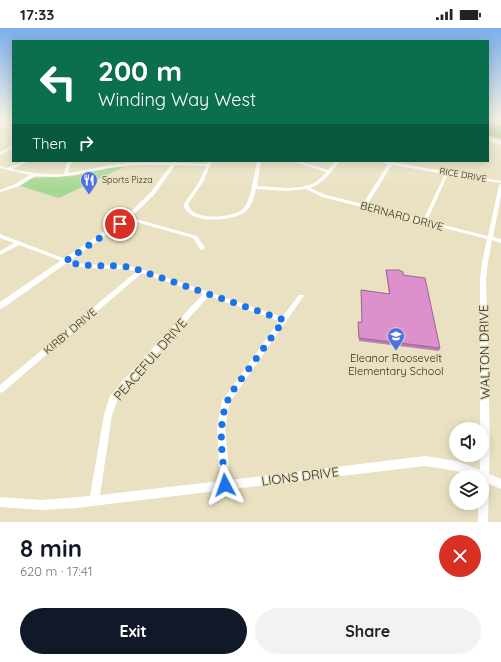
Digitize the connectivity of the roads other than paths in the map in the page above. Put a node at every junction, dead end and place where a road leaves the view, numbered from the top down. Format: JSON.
{"nodes":[{"id":1,"x":489,"y":144,"type":"edge"},
{"id":2,"x":501,"y":147,"type":"edge"},
{"id":3,"x":12,"y":148,"type":"edge"},
{"id":4,"x":0,"y":154,"type":"edge"},
{"id":5,"x":26,"y":162,"type":"edge"},
{"id":6,"x":70,"y":162,"type":"edge"},
{"id":7,"x":259,"y":162,"type":"edge"},
{"id":8,"x":297,"y":162,"type":"edge"},
{"id":9,"x":337,"y":162,"type":"edge"},
{"id":10,"x":384,"y":162,"type":"edge"},
{"id":11,"x":115,"y":163,"type":"edge"},
{"id":12,"x":391,"y":163,"type":"junction"},
{"id":13,"x":175,"y":164,"type":"edge"},
{"id":14,"x":209,"y":164,"type":"edge"},
{"id":15,"x":0,"y":167,"type":"edge"},
{"id":16,"x":8,"y":170,"type":"junction"},
{"id":17,"x":329,"y":172,"type":"junction"},
{"id":18,"x":447,"y":172,"type":"junction"},
{"id":19,"x":34,"y":175,"type":"junction"},
{"id":20,"x":66,"y":175,"type":"junction"},
{"id":21,"x":501,"y":184,"type":"edge"},
{"id":22,"x":253,"y":187,"type":"junction"},
{"id":23,"x":305,"y":187,"type":"junction"},
{"id":24,"x":0,"y":191,"type":"edge"},
{"id":25,"x":364,"y":206,"type":"junction"},
{"id":26,"x":127,"y":218,"type":"junction"},
{"id":27,"x":424,"y":222,"type":"junction"},
{"id":28,"x":0,"y":236,"type":"edge"},
{"id":29,"x":490,"y":238,"type":"junction"},
{"id":30,"x":501,"y":241,"type":"edge"},
{"id":31,"x":19,"y":243,"type":"junction"},
{"id":32,"x":202,"y":248,"type":"dead end"},
{"id":33,"x":0,"y":253,"type":"edge"},
{"id":34,"x":66,"y":261,"type":"junction"},
{"id":35,"x":141,"y":271,"type":"junction"},
{"id":36,"x":207,"y":294,"type":"junction"},
{"id":37,"x":301,"y":296,"type":"dead end"},
{"id":38,"x":0,"y":306,"type":"edge"},
{"id":39,"x":284,"y":320,"type":"junction"},
{"id":40,"x":0,"y":390,"type":"edge"},
{"id":41,"x":467,"y":470,"type":"edge"},
{"id":42,"x":484,"y":470,"type":"edge"},
{"id":43,"x":489,"y":479,"type":"edge"},
{"id":44,"x":501,"y":484,"type":"edge"},
{"id":45,"x":225,"y":485,"type":"junction"},
{"id":46,"x":94,"y":501,"type":"junction"},
{"id":47,"x":0,"y":502,"type":"edge"},
{"id":48,"x":483,"y":510,"type":"edge"},
{"id":49,"x":483,"y":522,"type":"edge"}],
"edges":[{"from":1,"to":2,"type":"highway"},
{"from":3,"to":4,"type":"street"},
{"from":5,"to":16,"type":"street"},
{"from":6,"to":20,"type":"street"},
{"from":7,"to":22,"type":"street"},
{"from":8,"to":17,"type":"street"},
{"from":9,"to":17,"type":"street"},
{"from":10,"to":12,"type":"street","name":"RICE DRIVE"},
{"from":11,"to":13,"type":"street"},
{"from":11,"to":20,"type":"street"},
{"from":12,"to":18,"type":"street","name":"RICE DRIVE"},
{"from":12,"to":25,"type":"street"},
{"from":13,"to":14,"type":"street"},
{"from":13,"to":26,"type":"street"},
{"from":14,"to":22,"type":"street"},
{"from":15,"to":16,"type":"street"},
{"from":16,"to":19,"type":"street"},
{"from":17,"to":23,"type":"street"},
{"from":18,"to":21,"type":"street","name":"RICE DRIVE"},
{"from":18,"to":27,"type":"street"},
{"from":19,"to":20,"type":"street"},
{"from":19,"to":24,"type":"street"},
{"from":21,"to":29,"type":"street","name":"WALTON DRIVE"},
{"from":22,"to":23,"type":"street"},
{"from":23,"to":25,"type":"street","name":"BERNARD DRIVE"},
{"from":25,"to":27,"type":"street","name":"BERNARD DRIVE"},
{"from":26,"to":32,"type":"street"},
{"from":26,"to":34,"type":"street"},
{"from":27,"to":29,"type":"street","name":"BERNARD DRIVE"},
{"from":28,"to":31,"type":"street"},
{"from":29,"to":30,"type":"street","name":"BERNARD DRIVE"},
{"from":29,"to":42,"type":"street","name":"WALTON DRIVE"},
{"from":31,"to":33,"type":"street"},
{"from":31,"to":34,"type":"street"},
{"from":34,"to":35,"type":"street"},
{"from":34,"to":38,"type":"street"},
{"from":35,"to":36,"type":"street"},
{"from":35,"to":40,"type":"street","name":"KIRBY DRIVE"},
{"from":36,"to":39,"type":"street"},
{"from":36,"to":46,"type":"street","name":"PEACEFUL DRIVE"},
{"from":37,"to":39,"type":"street"},
{"from":39,"to":45,"type":"street"},
{"from":41,"to":45,"type":"street","name":"LIONS DRIVE"},
{"from":43,"to":44,"type":"street","name":"LIONS DRIVE"},
{"from":45,"to":46,"type":"street","name":"LIONS DRIVE"},
{"from":46,"to":47,"type":"street","name":"LIONS DRIVE"},
{"from":48,"to":49,"type":"street","name":"WALTON DRIVE"}]}
